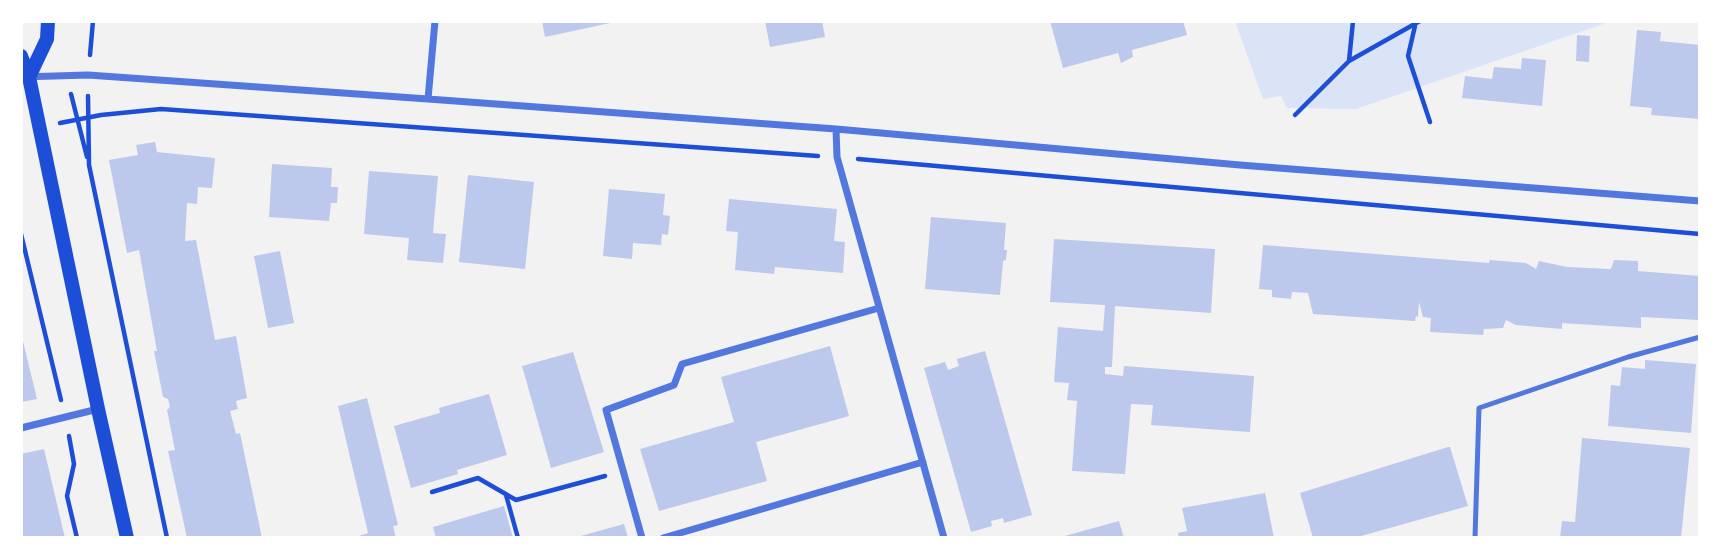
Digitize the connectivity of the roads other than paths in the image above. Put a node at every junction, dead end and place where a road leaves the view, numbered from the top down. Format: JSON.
{"nodes":[{"id":1,"x":48,"y":21,"type":"edge"},
{"id":2,"x":435,"y":21,"type":"edge"},
{"id":3,"x":21,"y":56,"type":"edge"},
{"id":4,"x":25,"y":77,"type":"edge"},
{"id":5,"x":428,"y":99,"type":"junction"},
{"id":6,"x":836,"y":129,"type":"junction"},
{"id":7,"x":1700,"y":201,"type":"edge"},
{"id":8,"x":879,"y":308,"type":"junction"},
{"id":9,"x":1700,"y":337,"type":"edge"},
{"id":10,"x":98,"y":409,"type":"junction"},
{"id":11,"x":21,"y":428,"type":"edge"},
{"id":12,"x":923,"y":462,"type":"junction"},
{"id":13,"x":127,"y":538,"type":"edge"},
{"id":14,"x":642,"y":538,"type":"edge"},
{"id":15,"x":663,"y":538,"type":"edge"},
{"id":16,"x":944,"y":538,"type":"edge"},
{"id":17,"x":1475,"y":538,"type":"edge"}],
"edges":[{"from":1,"to":4,"type":"main road"},
{"from":2,"to":5,"type":"street"},
{"from":3,"to":4,"type":"main road"},
{"from":4,"to":5,"type":"street"},
{"from":4,"to":10,"type":"main road"},
{"from":5,"to":6,"type":"street"},
{"from":6,"to":7,"type":"street"},
{"from":6,"to":8,"type":"street"},
{"from":8,"to":12,"type":"street"},
{"from":8,"to":14,"type":"street"},
{"from":9,"to":17,"type":"lane"},
{"from":10,"to":11,"type":"street"},
{"from":10,"to":13,"type":"main road"},
{"from":12,"to":15,"type":"street"},
{"from":12,"to":16,"type":"street"}]}
